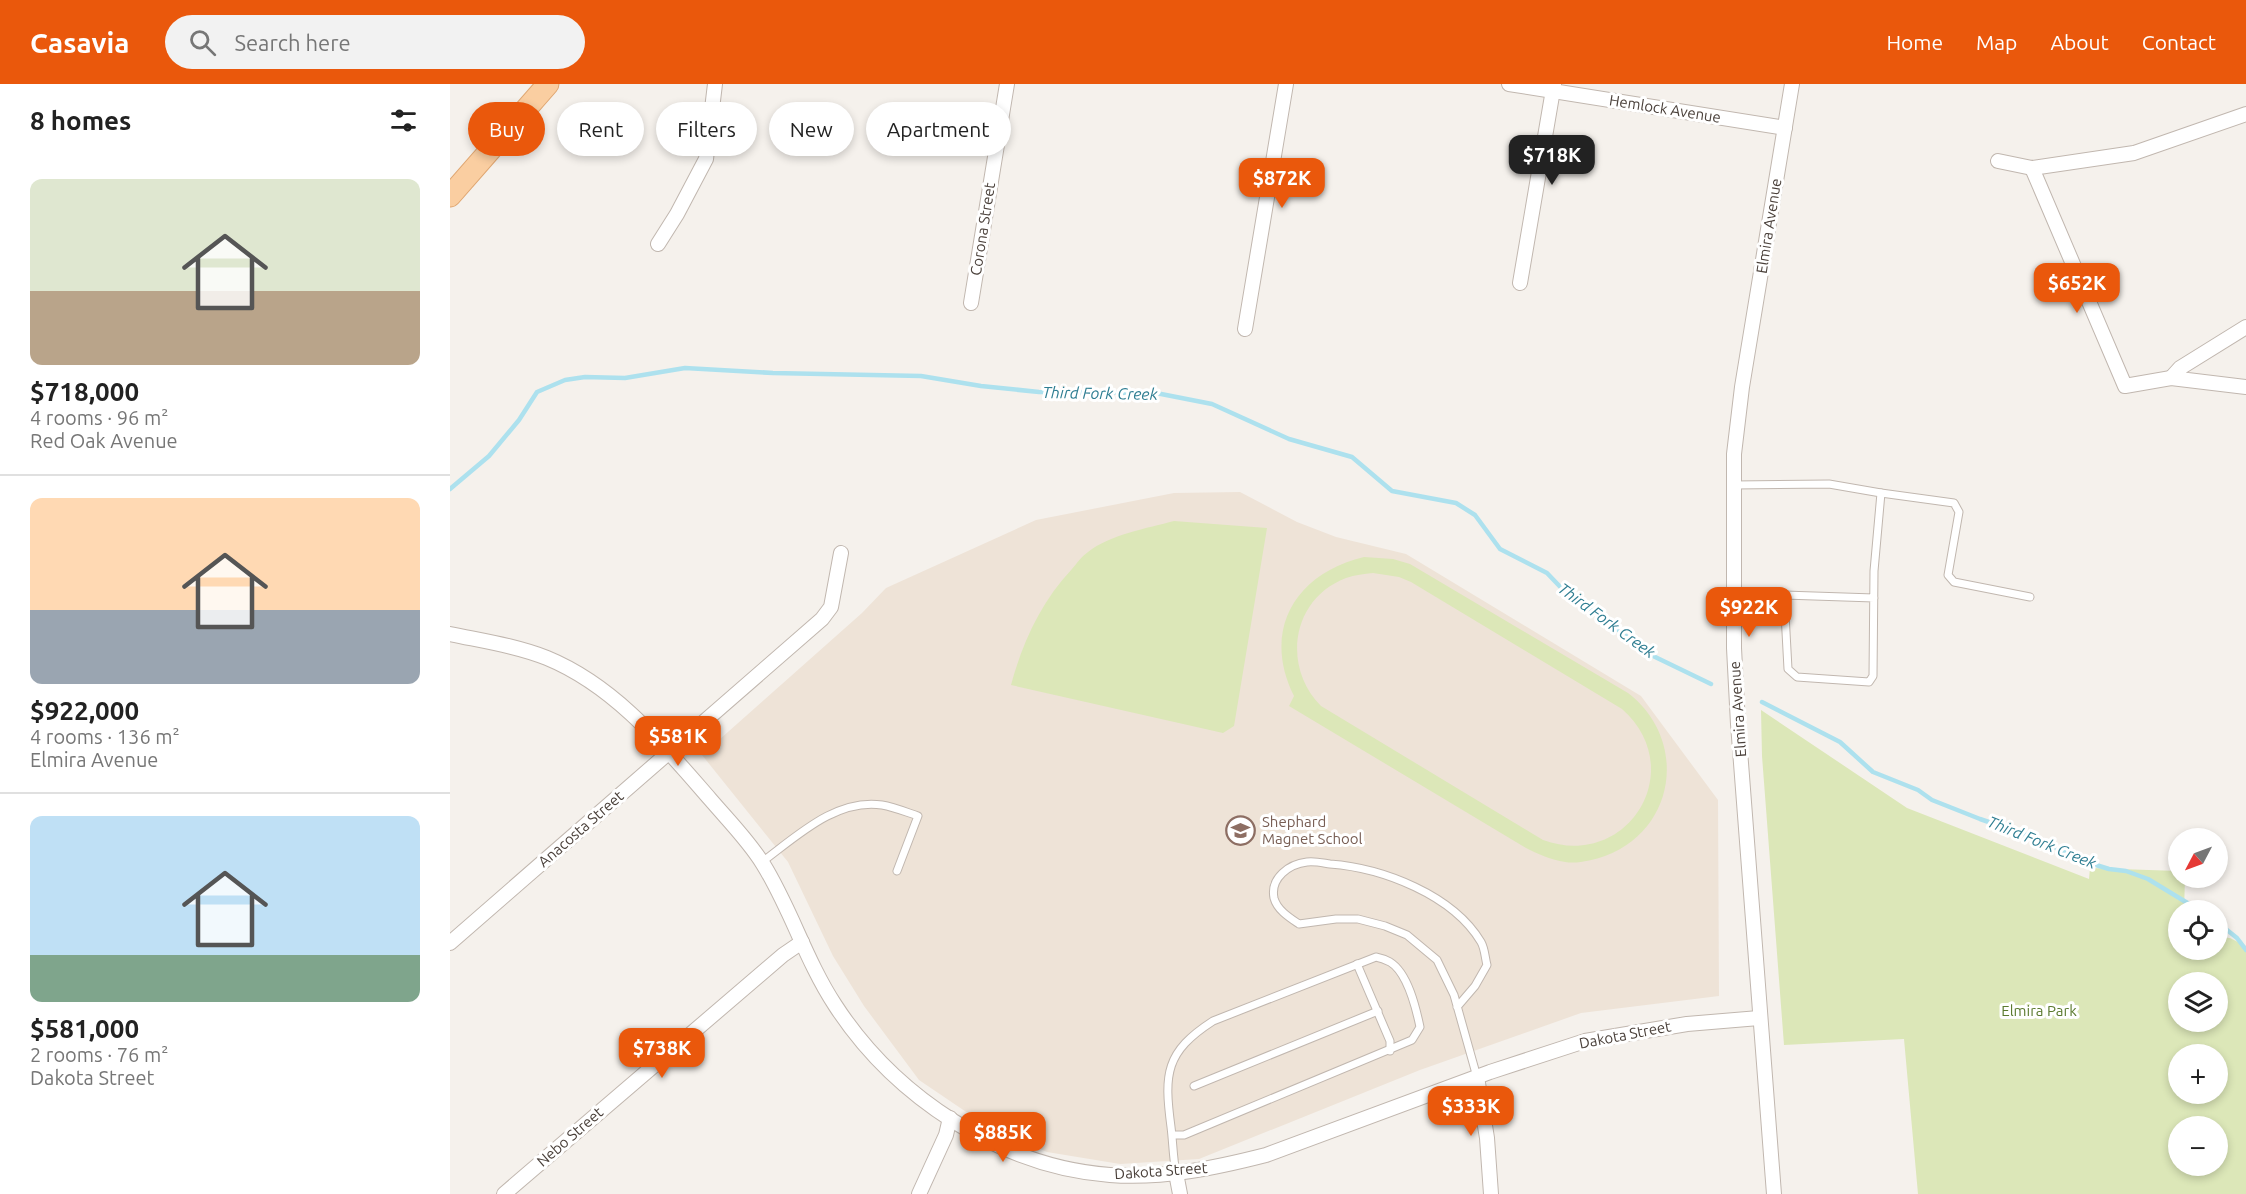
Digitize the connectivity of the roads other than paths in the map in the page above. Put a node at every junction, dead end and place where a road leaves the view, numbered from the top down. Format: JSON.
{"nodes":[{"id":1,"x":548,"y":84,"type":"edge"},
{"id":2,"x":715,"y":84,"type":"edge"},
{"id":3,"x":1007,"y":84,"type":"edge"},
{"id":4,"x":1286,"y":84,"type":"edge"},
{"id":5,"x":1509,"y":84,"type":"edge"},
{"id":6,"x":1792,"y":84,"type":"edge"},
{"id":7,"x":1553,"y":87,"type":"edge"},
{"id":8,"x":2246,"y":114,"type":"edge"},
{"id":9,"x":1785,"y":128,"type":"junction"},
{"id":10,"x":1998,"y":161,"type":"dead end"},
{"id":11,"x":2032,"y":168,"type":"junction"},
{"id":12,"x":450,"y":196,"type":"edge"},
{"id":13,"x":657,"y":244,"type":"dead end"},
{"id":14,"x":1520,"y":282,"type":"dead end"},
{"id":15,"x":971,"y":303,"type":"dead end"},
{"id":16,"x":2246,"y":327,"type":"edge"},
{"id":17,"x":1245,"y":328,"type":"dead end"},
{"id":18,"x":2171,"y":378,"type":"junction"},
{"id":19,"x":2246,"y":387,"type":"edge"},
{"id":20,"x":1733,"y":486,"type":"junction"},
{"id":21,"x":1881,"y":493,"type":"junction"},
{"id":22,"x":841,"y":553,"type":"dead end"},
{"id":23,"x":1733,"y":594,"type":"junction"},
{"id":24,"x":1784,"y":595,"type":"junction"},
{"id":25,"x":2030,"y":597,"type":"dead end"},
{"id":26,"x":1874,"y":598,"type":"junction"},
{"id":27,"x":450,"y":634,"type":"edge"},
{"id":28,"x":670,"y":753,"type":"junction"},
{"id":29,"x":762,"y":862,"type":"junction"},
{"id":30,"x":897,"y":871,"type":"dead end"},
{"id":31,"x":802,"y":942,"type":"junction"},
{"id":32,"x":450,"y":943,"type":"edge"},
{"id":33,"x":1357,"y":964,"type":"junction"},
{"id":34,"x":1457,"y":1007,"type":"junction"},
{"id":35,"x":1378,"y":1011,"type":"junction"},
{"id":36,"x":1760,"y":1018,"type":"junction"},
{"id":37,"x":1389,"y":1051,"type":"junction"},
{"id":38,"x":1478,"y":1077,"type":"junction"},
{"id":39,"x":1194,"y":1086,"type":"dead end"},
{"id":40,"x":950,"y":1118,"type":"junction"},
{"id":41,"x":1172,"y":1135,"type":"junction"},
{"id":42,"x":1176,"y":1173,"type":"junction"},
{"id":43,"x":504,"y":1194,"type":"edge"},
{"id":44,"x":919,"y":1194,"type":"edge"},
{"id":45,"x":1180,"y":1194,"type":"edge"},
{"id":46,"x":1491,"y":1194,"type":"edge"},
{"id":47,"x":1774,"y":1194,"type":"edge"}],
"edges":[{"from":1,"to":12,"type":"main road"},
{"from":2,"to":13,"type":"street"},
{"from":3,"to":15,"type":"street","name":"Corona Street"},
{"from":4,"to":17,"type":"street"},
{"from":5,"to":7,"type":"street","name":"Hemlock Avenue"},
{"from":6,"to":9,"type":"street","name":"Elmira Avenue"},
{"from":7,"to":9,"type":"street","name":"Hemlock Avenue"},
{"from":7,"to":14,"type":"street"},
{"from":8,"to":11,"type":"street"},
{"from":9,"to":20,"type":"street","name":"Elmira Avenue"},
{"from":10,"to":11,"type":"street"},
{"from":11,"to":18,"type":"street"},
{"from":16,"to":18,"type":"street"},
{"from":18,"to":19,"type":"street"},
{"from":20,"to":21,"type":"lane"},
{"from":20,"to":23,"type":"street","name":"Elmira Avenue"},
{"from":21,"to":25,"type":"lane"},
{"from":21,"to":26,"type":"lane"},
{"from":22,"to":28,"type":"street","name":"Anacosta Street"},
{"from":23,"to":24,"type":"lane"},
{"from":23,"to":36,"type":"street","name":"Elmira Avenue"},
{"from":24,"to":26,"type":"lane"},
{"from":24,"to":26,"type":"lane"},
{"from":27,"to":28,"type":"street","name":"Dakota Street"},
{"from":28,"to":29,"type":"street","name":"Dakota Street"},
{"from":28,"to":32,"type":"street","name":"Anacosta Street"},
{"from":29,"to":30,"type":"lane"},
{"from":29,"to":31,"type":"street","name":"Dakota Street"},
{"from":31,"to":40,"type":"street","name":"Dakota Street"},
{"from":31,"to":43,"type":"street","name":"Nebo Street"},
{"from":33,"to":35,"type":"lane"},
{"from":33,"to":37,"type":"lane"},
{"from":33,"to":41,"type":"lane"},
{"from":34,"to":34,"type":"lane"},
{"from":34,"to":38,"type":"lane"},
{"from":35,"to":37,"type":"lane"},
{"from":35,"to":39,"type":"lane"},
{"from":36,"to":38,"type":"street","name":"Dakota Street"},
{"from":36,"to":47,"type":"street","name":"Elmira Avenue"},
{"from":37,"to":41,"type":"lane"},
{"from":38,"to":42,"type":"street","name":"Dakota Street"},
{"from":38,"to":46,"type":"street"},
{"from":40,"to":42,"type":"street","name":"Dakota Street"},
{"from":40,"to":44,"type":"street"},
{"from":41,"to":42,"type":"lane"},
{"from":42,"to":45,"type":"street"}]}
